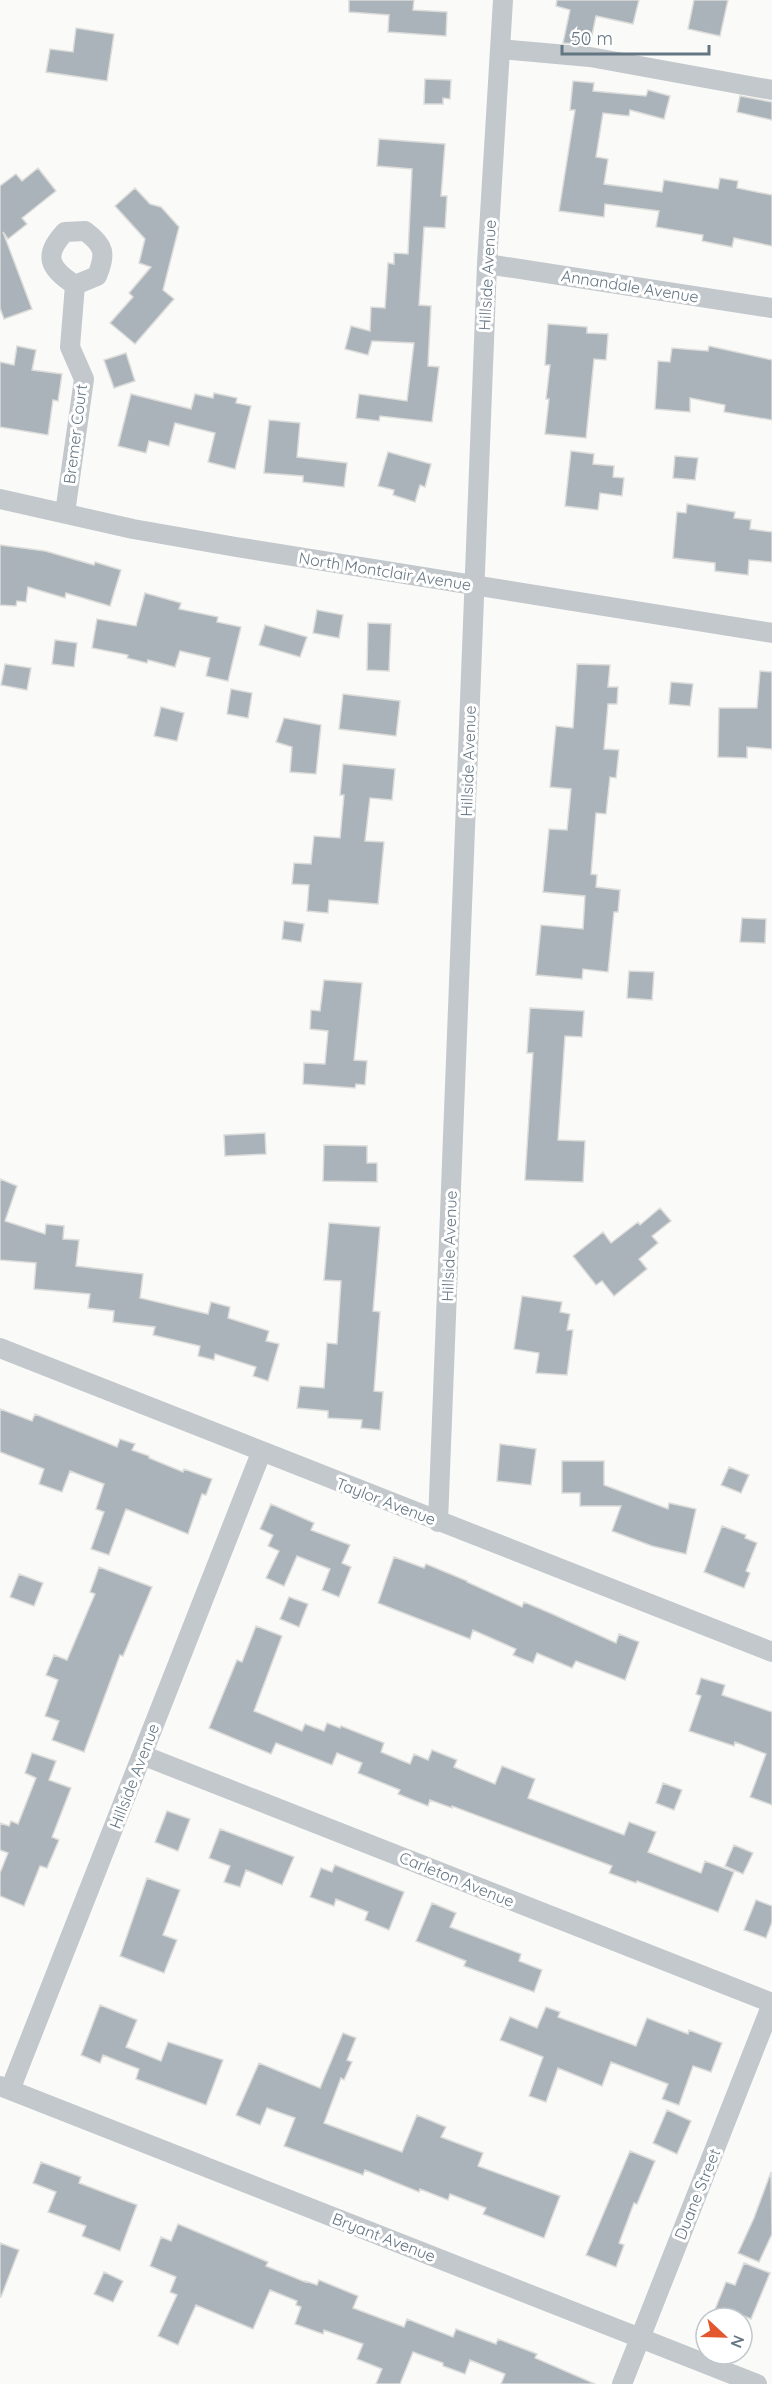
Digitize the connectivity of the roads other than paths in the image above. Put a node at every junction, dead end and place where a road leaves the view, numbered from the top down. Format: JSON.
{"nodes":[{"id":1,"x":503,"y":0,"type":"edge"},
{"id":2,"x":500,"y":49,"type":"junction"},
{"id":3,"x":772,"y":90,"type":"edge"},
{"id":4,"x":487,"y":264,"type":"junction"},
{"id":5,"x":75,"y":285,"type":"dead end"},
{"id":6,"x":772,"y":308,"type":"edge"},
{"id":7,"x":0,"y":500,"type":"edge"},
{"id":8,"x":65,"y":513,"type":"junction"},
{"id":9,"x":475,"y":585,"type":"junction"},
{"id":10,"x":772,"y":633,"type":"edge"},
{"id":11,"x":0,"y":1348,"type":"edge"},
{"id":12,"x":261,"y":1452,"type":"junction"},
{"id":13,"x":438,"y":1521,"type":"junction"},
{"id":14,"x":772,"y":1652,"type":"edge"},
{"id":15,"x":142,"y":1755,"type":"junction"},
{"id":16,"x":772,"y":2004,"type":"edge"},
{"id":17,"x":5,"y":2088,"type":"edge"},
{"id":18,"x":640,"y":2338,"type":"junction"},
{"id":19,"x":622,"y":2384,"type":"edge"},
{"id":20,"x":758,"y":2384,"type":"edge"}],
"edges":[{"from":1,"to":2,"type":"street","name":"Hillside Avenue"},
{"from":2,"to":3,"type":"street"},
{"from":2,"to":4,"type":"street","name":"Hillside Avenue"},
{"from":4,"to":6,"type":"street","name":"Annandale Avenue"},
{"from":4,"to":9,"type":"street","name":"Hillside Avenue"},
{"from":5,"to":8,"type":"street","name":"Bremer Court"},
{"from":7,"to":8,"type":"street","name":"North Montclair Avenue"},
{"from":8,"to":9,"type":"street","name":"North Montclair Avenue"},
{"from":9,"to":10,"type":"street","name":"North Montclair Avenue"},
{"from":9,"to":13,"type":"street","name":"Hillside Avenue"},
{"from":11,"to":12,"type":"street","name":"Taylor Avenue"},
{"from":12,"to":13,"type":"street","name":"Taylor Avenue"},
{"from":12,"to":15,"type":"street","name":"Hillside Avenue"},
{"from":13,"to":14,"type":"street","name":"Taylor Avenue"},
{"from":15,"to":16,"type":"street","name":"Carleton Avenue"},
{"from":15,"to":17,"type":"street","name":"Hillside Avenue"},
{"from":16,"to":18,"type":"street","name":"Duane Street"},
{"from":17,"to":18,"type":"street","name":"Bryant Avenue"},
{"from":18,"to":19,"type":"street","name":"Duane Street"},
{"from":18,"to":20,"type":"street","name":"Bryant Avenue"}]}
